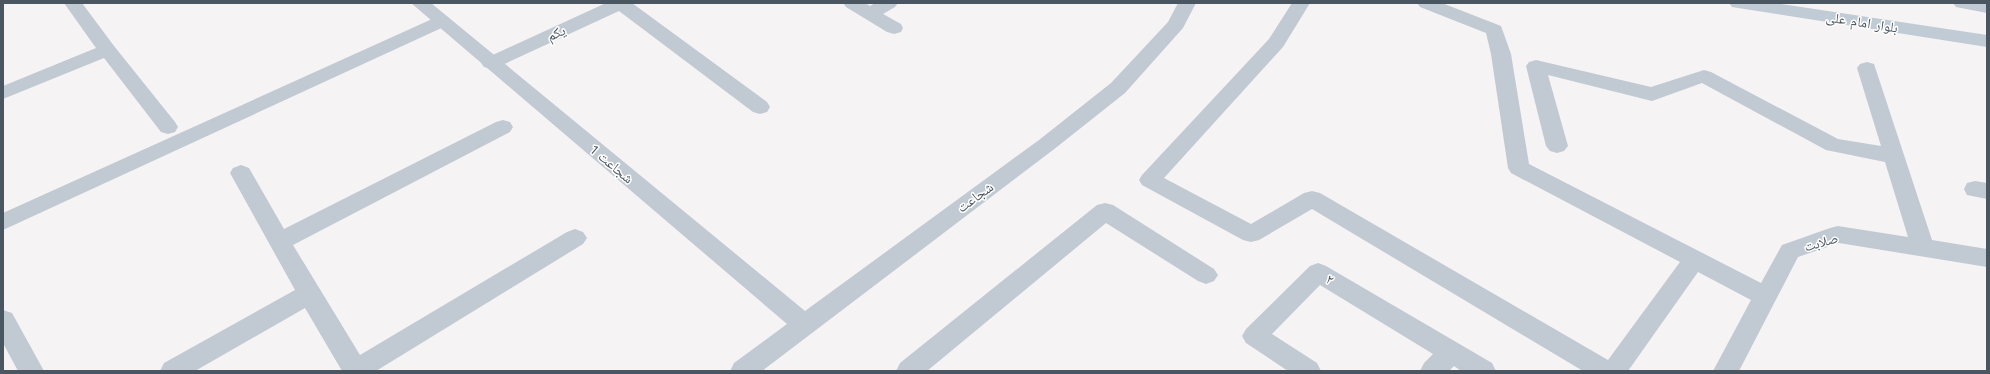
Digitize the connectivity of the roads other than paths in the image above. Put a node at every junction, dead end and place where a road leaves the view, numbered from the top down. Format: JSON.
{"nodes":[{"id":1,"x":73,"y":3,"type":"edge"},
{"id":2,"x":420,"y":3,"type":"edge"},
{"id":3,"x":621,"y":3,"type":"edge"},
{"id":4,"x":852,"y":3,"type":"edge"},
{"id":5,"x":889,"y":3,"type":"edge"},
{"id":6,"x":1187,"y":3,"type":"edge"},
{"id":7,"x":1300,"y":3,"type":"edge"},
{"id":8,"x":1426,"y":3,"type":"edge"},
{"id":9,"x":1738,"y":3,"type":"edge"},
{"id":10,"x":1962,"y":3,"type":"edge"},
{"id":11,"x":1987,"y":7,"type":"edge"},
{"id":12,"x":870,"y":13,"type":"junction"},
{"id":13,"x":441,"y":21,"type":"junction"},
{"id":14,"x":894,"y":28,"type":"dead end"},
{"id":15,"x":1987,"y":41,"type":"edge"},
{"id":16,"x":107,"y":50,"type":"junction"},
{"id":17,"x":491,"y":63,"type":"junction"},
{"id":18,"x":1867,"y":68,"type":"dead end"},
{"id":19,"x":3,"y":93,"type":"edge"},
{"id":20,"x":760,"y":107,"type":"dead end"},
{"id":21,"x":168,"y":127,"type":"dead end"},
{"id":22,"x":503,"y":127,"type":"dead end"},
{"id":23,"x":1556,"y":146,"type":"dead end"},
{"id":24,"x":1894,"y":156,"type":"junction"},
{"id":25,"x":241,"y":173,"type":"dead end"},
{"id":26,"x":3,"y":222,"type":"edge"},
{"id":27,"x":576,"y":238,"type":"dead end"},
{"id":28,"x":280,"y":241,"type":"junction"},
{"id":29,"x":1923,"y":248,"type":"junction"},
{"id":30,"x":1987,"y":258,"type":"edge"},
{"id":31,"x":1695,"y":260,"type":"junction"},
{"id":32,"x":1206,"y":275,"type":"dead end"},
{"id":33,"x":309,"y":294,"type":"junction"},
{"id":34,"x":1766,"y":297,"type":"junction"},
{"id":35,"x":3,"y":320,"type":"edge"},
{"id":36,"x":804,"y":324,"type":"junction"},
{"id":37,"x":1451,"y":352,"type":"junction"},
{"id":38,"x":356,"y":370,"type":"edge"},
{"id":39,"x":31,"y":371,"type":"edge"},
{"id":40,"x":173,"y":371,"type":"edge"},
{"id":41,"x":743,"y":371,"type":"edge"},
{"id":42,"x":909,"y":371,"type":"edge"},
{"id":43,"x":1308,"y":371,"type":"edge"},
{"id":44,"x":1433,"y":371,"type":"edge"},
{"id":45,"x":1483,"y":371,"type":"edge"},
{"id":46,"x":1605,"y":371,"type":"edge"},
{"id":47,"x":1614,"y":371,"type":"edge"},
{"id":48,"x":1726,"y":371,"type":"edge"}],
"edges":[{"from":1,"to":16,"type":"street"},
{"from":2,"to":13,"type":"street","name":"شجاعت 1"},
{"from":3,"to":17,"type":"street","name":"یکم"},
{"from":3,"to":20,"type":"street"},
{"from":4,"to":12,"type":"street"},
{"from":5,"to":12,"type":"street"},
{"from":6,"to":36,"type":"street","name":"شجاعت"},
{"from":7,"to":46,"type":"street"},
{"from":8,"to":31,"type":"street"},
{"from":9,"to":15,"type":"main road","name":"بلوار امام علی"},
{"from":10,"to":11,"type":"main road"},
{"from":12,"to":14,"type":"street"},
{"from":13,"to":17,"type":"street","name":"شجاعت 1"},
{"from":13,"to":26,"type":"street"},
{"from":16,"to":19,"type":"street"},
{"from":16,"to":21,"type":"street"},
{"from":17,"to":36,"type":"street","name":"شجاعت 1"},
{"from":18,"to":24,"type":"street"},
{"from":22,"to":28,"type":"street"},
{"from":23,"to":24,"type":"street"},
{"from":24,"to":29,"type":"street"},
{"from":25,"to":28,"type":"street"},
{"from":27,"to":38,"type":"street"},
{"from":28,"to":33,"type":"street"},
{"from":29,"to":30,"type":"street","name":"صلابت"},
{"from":29,"to":34,"type":"street","name":"صلابت"},
{"from":31,"to":34,"type":"street"},
{"from":31,"to":47,"type":"street"},
{"from":32,"to":42,"type":"street"},
{"from":33,"to":38,"type":"street"},
{"from":33,"to":40,"type":"street"},
{"from":34,"to":48,"type":"street","name":"صلابت"},
{"from":35,"to":39,"type":"street"},
{"from":36,"to":41,"type":"street","name":"شجاعت"},
{"from":37,"to":43,"type":"street","name":"۲"},
{"from":37,"to":44,"type":"street"},
{"from":37,"to":45,"type":"street"}]}
